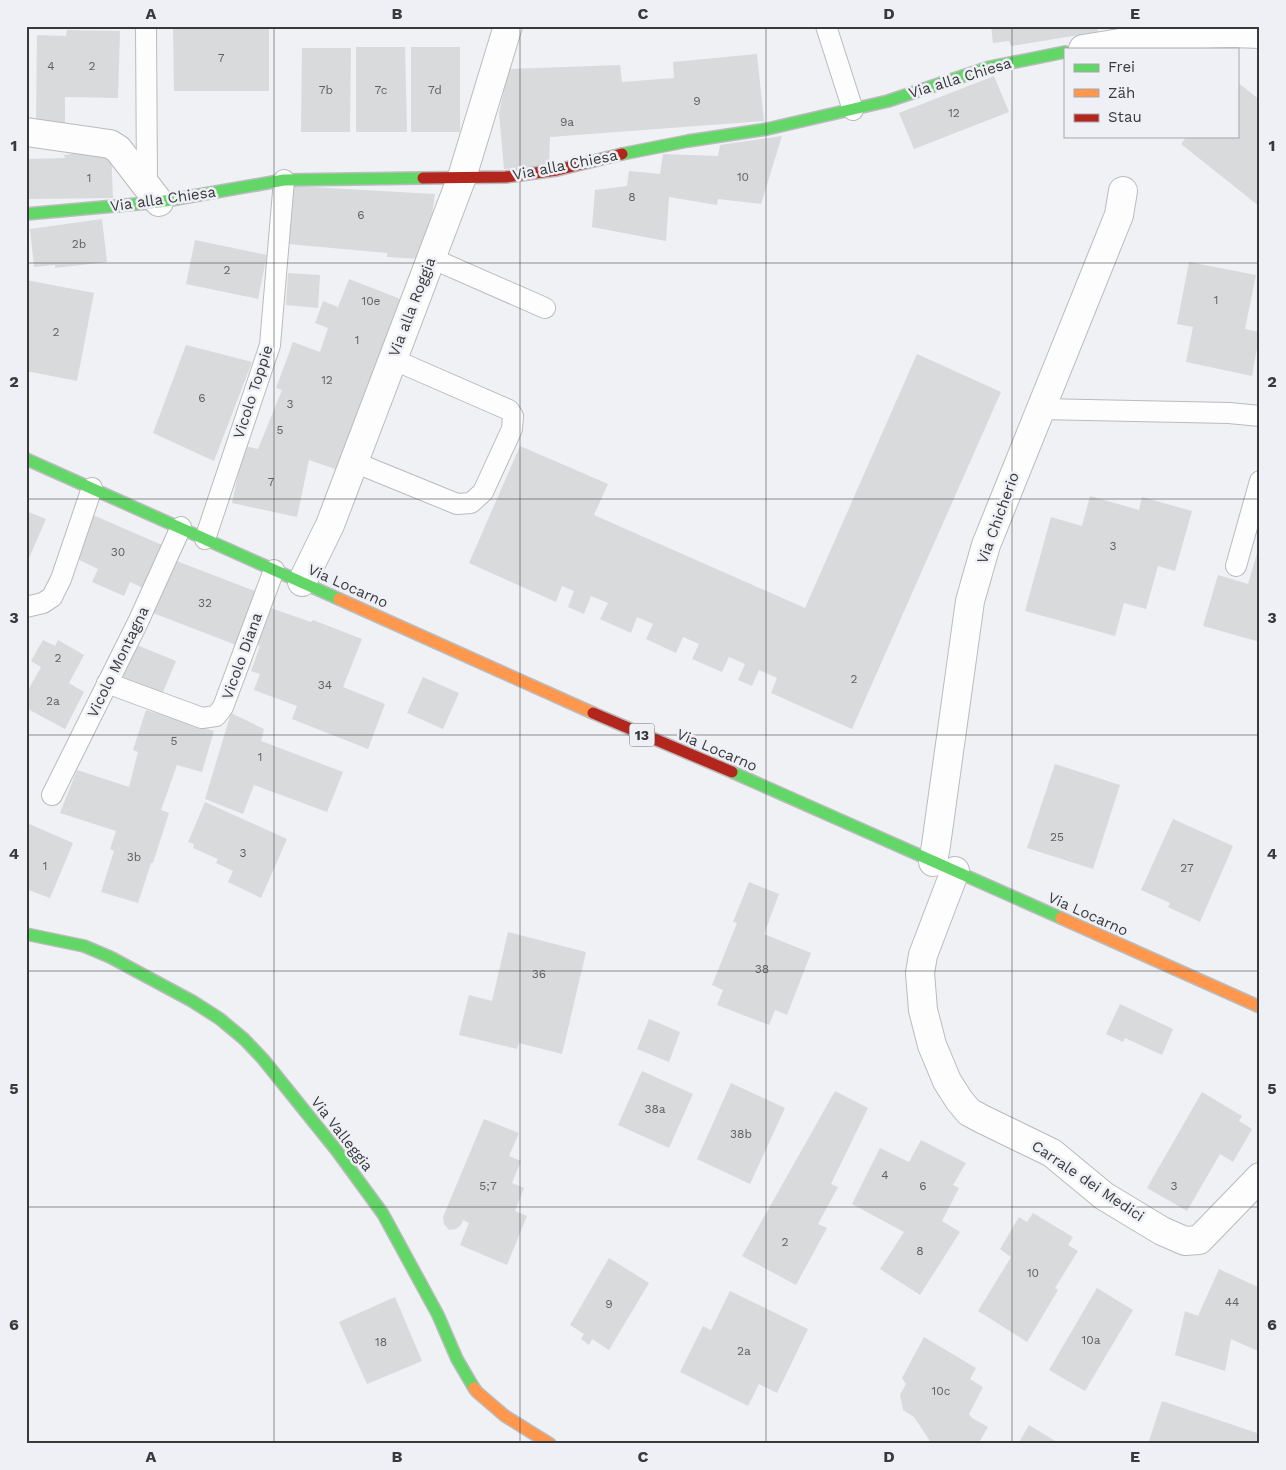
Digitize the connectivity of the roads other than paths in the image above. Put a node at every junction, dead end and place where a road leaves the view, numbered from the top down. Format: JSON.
{"nodes":[{"id":1,"x":146,"y":26,"type":"edge"},
{"id":2,"x":508,"y":26,"type":"edge"},
{"id":3,"x":826,"y":26,"type":"edge"},
{"id":4,"x":1260,"y":34,"type":"edge"},
{"id":5,"x":1089,"y":48,"type":"edge"},
{"id":6,"x":1064,"y":52,"type":"edge"},
{"id":7,"x":853,"y":110,"type":"junction"},
{"id":8,"x":26,"y":132,"type":"edge"},
{"id":9,"x":462,"y":177,"type":"junction"},
{"id":10,"x":284,"y":180,"type":"junction"},
{"id":11,"x":1123,"y":191,"type":"dead end"},
{"id":12,"x":153,"y":194,"type":"junction"},
{"id":13,"x":26,"y":214,"type":"edge"},
{"id":14,"x":431,"y":258,"type":"junction"},
{"id":15,"x":545,"y":308,"type":"dead end"},
{"id":16,"x":392,"y":359,"type":"junction"},
{"id":17,"x":1040,"y":409,"type":"junction"},
{"id":18,"x":1260,"y":416,"type":"edge"},
{"id":19,"x":26,"y":459,"type":"edge"},
{"id":20,"x":354,"y":462,"type":"junction"},
{"id":21,"x":1260,"y":481,"type":"edge"},
{"id":22,"x":92,"y":488,"type":"junction"},
{"id":23,"x":181,"y":528,"type":"junction"},
{"id":24,"x":205,"y":539,"type":"junction"},
{"id":25,"x":1236,"y":566,"type":"dead end"},
{"id":26,"x":274,"y":570,"type":"junction"},
{"id":27,"x":302,"y":582,"type":"junction"},
{"id":28,"x":26,"y":607,"type":"edge"},
{"id":29,"x":107,"y":683,"type":"junction"},
{"id":30,"x":52,"y":795,"type":"dead end"},
{"id":31,"x":944,"y":866,"type":"junction"},
{"id":32,"x":26,"y":934,"type":"edge"},
{"id":33,"x":1260,"y":1007,"type":"edge"},
{"id":34,"x":1260,"y":1177,"type":"edge"},
{"id":35,"x":550,"y":1444,"type":"edge"}],
"edges":[{"from":1,"to":12,"type":"lane"},
{"from":2,"to":9,"type":"street","name":"Via alla Roggia"},
{"from":3,"to":7,"type":"lane"},
{"from":4,"to":5,"type":"street"},
{"from":6,"to":7,"type":"street","name":"Via alla Chiesa"},
{"from":7,"to":9,"type":"street","name":"Via alla Chiesa"},
{"from":8,"to":12,"type":"street"},
{"from":9,"to":10,"type":"street","name":"Via alla Chiesa"},
{"from":9,"to":14,"type":"street","name":"Via alla Roggia"},
{"from":10,"to":12,"type":"street","name":"Via alla Chiesa"},
{"from":10,"to":24,"type":"lane","name":"Vicolo Toppie"},
{"from":11,"to":17,"type":"street","name":"Via Chicherio"},
{"from":12,"to":13,"type":"street","name":"Via alla Chiesa"},
{"from":14,"to":15,"type":"lane"},
{"from":14,"to":16,"type":"street","name":"Via alla Roggia"},
{"from":16,"to":20,"type":"street","name":"Via alla Roggia"},
{"from":16,"to":20,"type":"lane"},
{"from":17,"to":18,"type":"lane"},
{"from":17,"to":31,"type":"street","name":"Via Chicherio"},
{"from":19,"to":22,"type":"street","name":"Via Locarno","number":"13"},
{"from":20,"to":27,"type":"street","name":"Via alla Roggia"},
{"from":21,"to":25,"type":"lane"},
{"from":22,"to":23,"type":"street","name":"Via Locarno","number":"13"},
{"from":22,"to":28,"type":"lane"},
{"from":23,"to":24,"type":"street","name":"Via Locarno","number":"13"},
{"from":23,"to":29,"type":"lane","name":"Vicolo Montagna"},
{"from":24,"to":26,"type":"street","name":"Via Locarno","number":"13"},
{"from":26,"to":27,"type":"street","name":"Via Locarno","number":"13"},
{"from":26,"to":29,"type":"lane","name":"Vicolo Diana"},
{"from":27,"to":31,"type":"street","name":"Via Locarno","number":"13"},
{"from":29,"to":30,"type":"lane","name":"Vicolo Montagna"},
{"from":31,"to":33,"type":"street","name":"Via Locarno","number":"13"},
{"from":31,"to":34,"type":"street","name":"Carrale dei Medici"},
{"from":32,"to":35,"type":"street","name":"Via Valleggia"}]}
